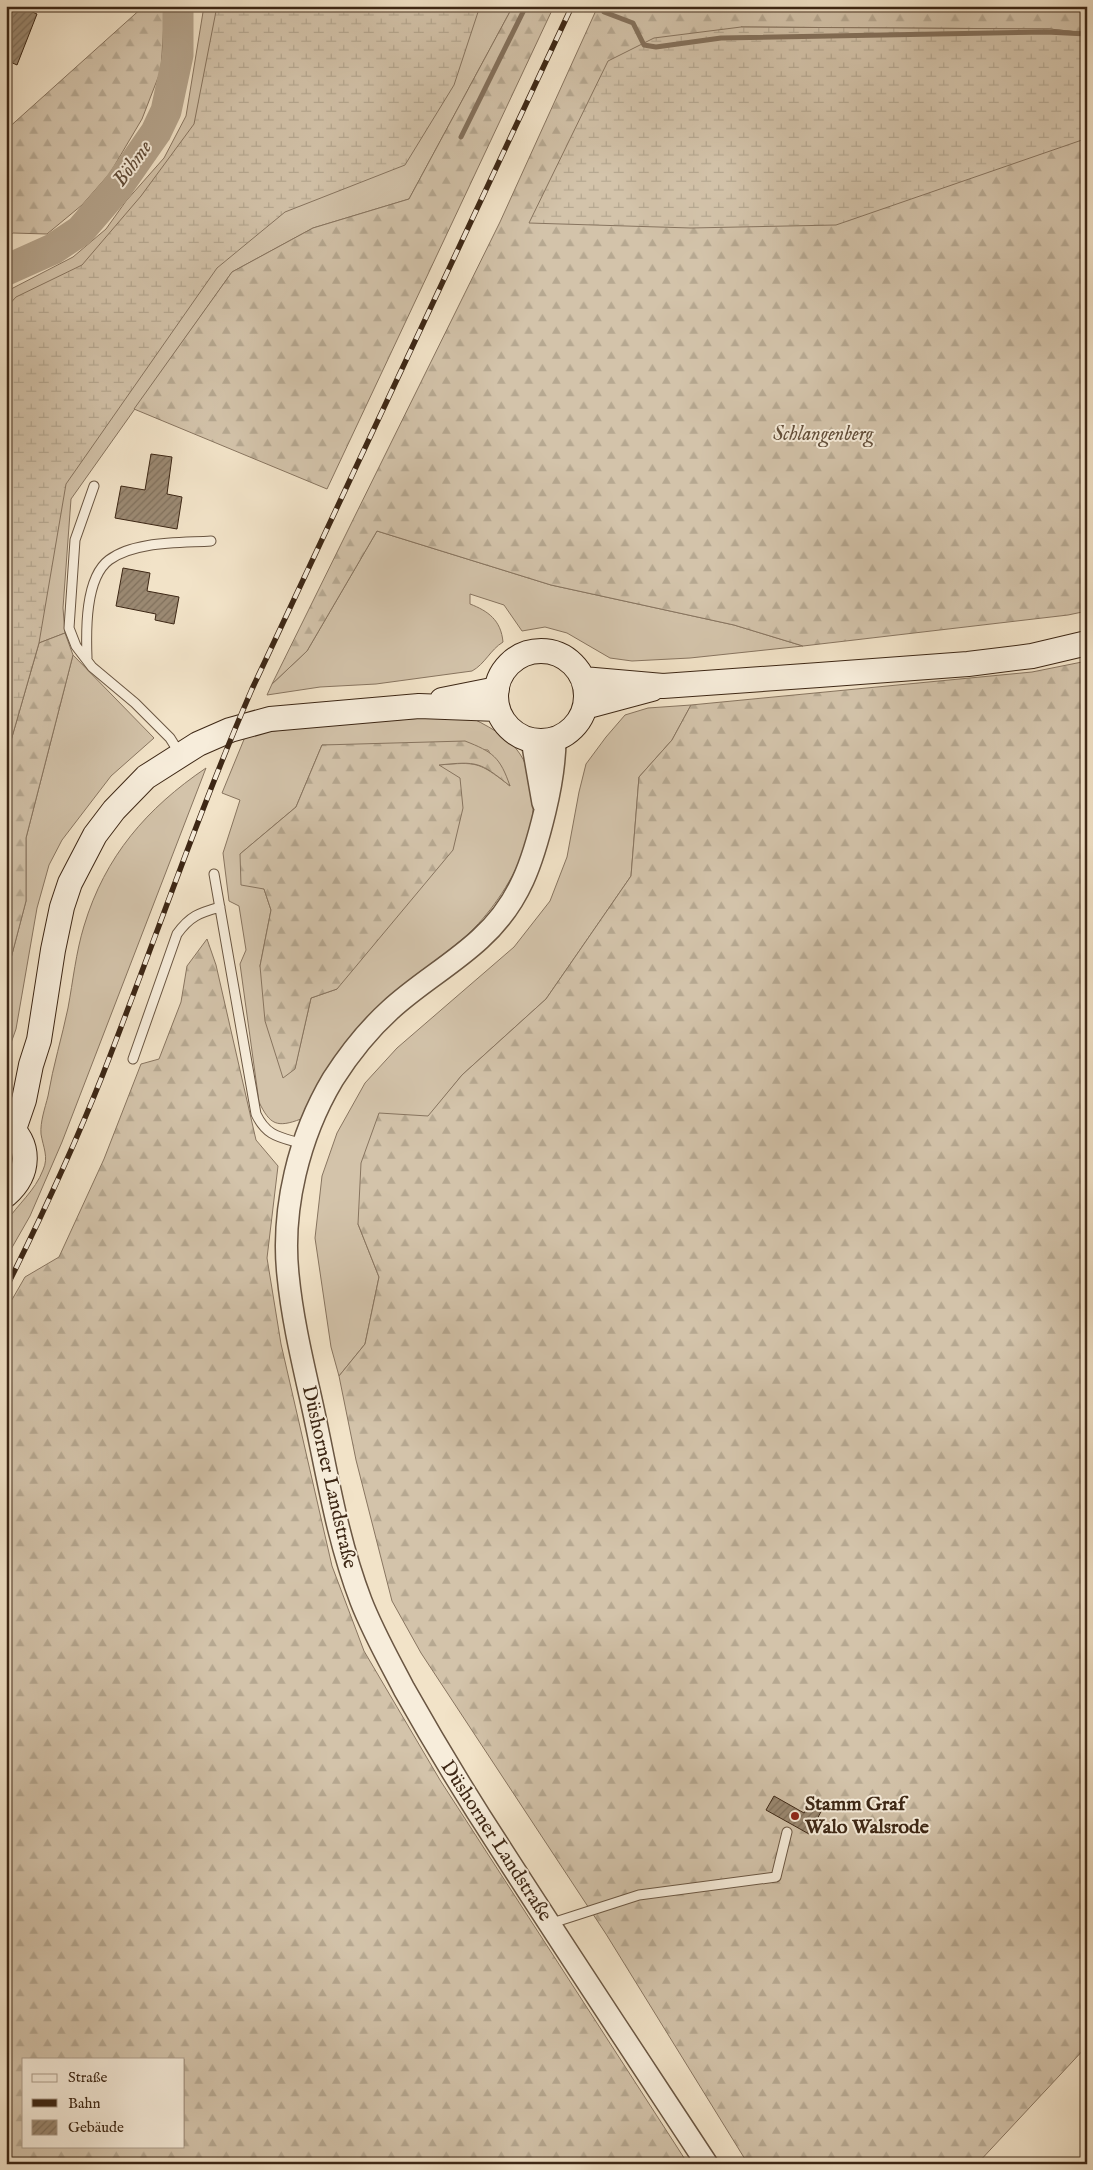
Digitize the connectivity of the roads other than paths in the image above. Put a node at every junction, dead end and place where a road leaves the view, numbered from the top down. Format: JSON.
{"nodes":[{"id":1,"x":94,"y":486,"type":"dead end"},
{"id":2,"x":211,"y":541,"type":"dead end"},
{"id":3,"x":1087,"y":643,"type":"edge"},
{"id":4,"x":87,"y":658,"type":"junction"},
{"id":5,"x":583,"y":679,"type":"junction"},
{"id":6,"x":664,"y":686,"type":"junction"},
{"id":7,"x":498,"y":699,"type":"junction"},
{"id":8,"x":585,"y":707,"type":"junction"},
{"id":9,"x":543,"y":739,"type":"junction"},
{"id":10,"x":180,"y":754,"type":"junction"},
{"id":11,"x":214,"y":874,"type":"dead end"},
{"id":12,"x":220,"y":907,"type":"junction"},
{"id":13,"x":132,"y":1059,"type":"dead end"},
{"id":14,"x":30,"y":1065,"type":"junction"},
{"id":15,"x":6,"y":1097,"type":"edge"},
{"id":16,"x":10,"y":1126,"type":"edge"},
{"id":17,"x":303,"y":1144,"type":"junction"},
{"id":18,"x":6,"y":1195,"type":"edge"},
{"id":19,"x":787,"y":1832,"type":"dead end"},
{"id":20,"x":549,"y":1924,"type":"junction"},
{"id":21,"x":707,"y":2164,"type":"edge"}],
"edges":[{"from":1,"to":4,"type":"lane"},
{"from":2,"to":4,"type":"lane"},
{"from":3,"to":6,"type":"main road"},
{"from":4,"to":10,"type":"lane"},
{"from":5,"to":6,"type":"main road"},
{"from":5,"to":7,"type":"main road"},
{"from":5,"to":8,"type":"main road"},
{"from":6,"to":8,"type":"main road"},
{"from":7,"to":9,"type":"main road"},
{"from":7,"to":10,"type":"main road"},
{"from":8,"to":9,"type":"main road"},
{"from":9,"to":17,"type":"street","name":"Düshorner Landstraße"},
{"from":10,"to":14,"type":"main road"},
{"from":11,"to":12,"type":"lane"},
{"from":12,"to":13,"type":"lane"},
{"from":12,"to":17,"type":"lane"},
{"from":14,"to":15,"type":"main road"},
{"from":14,"to":16,"type":"main road"},
{"from":16,"to":18,"type":"main road"},
{"from":17,"to":20,"type":"street","name":"Düshorner Landstraße"},
{"from":19,"to":20,"type":"lane"},
{"from":20,"to":21,"type":"street","name":"Düshorner Landstraße"}]}
